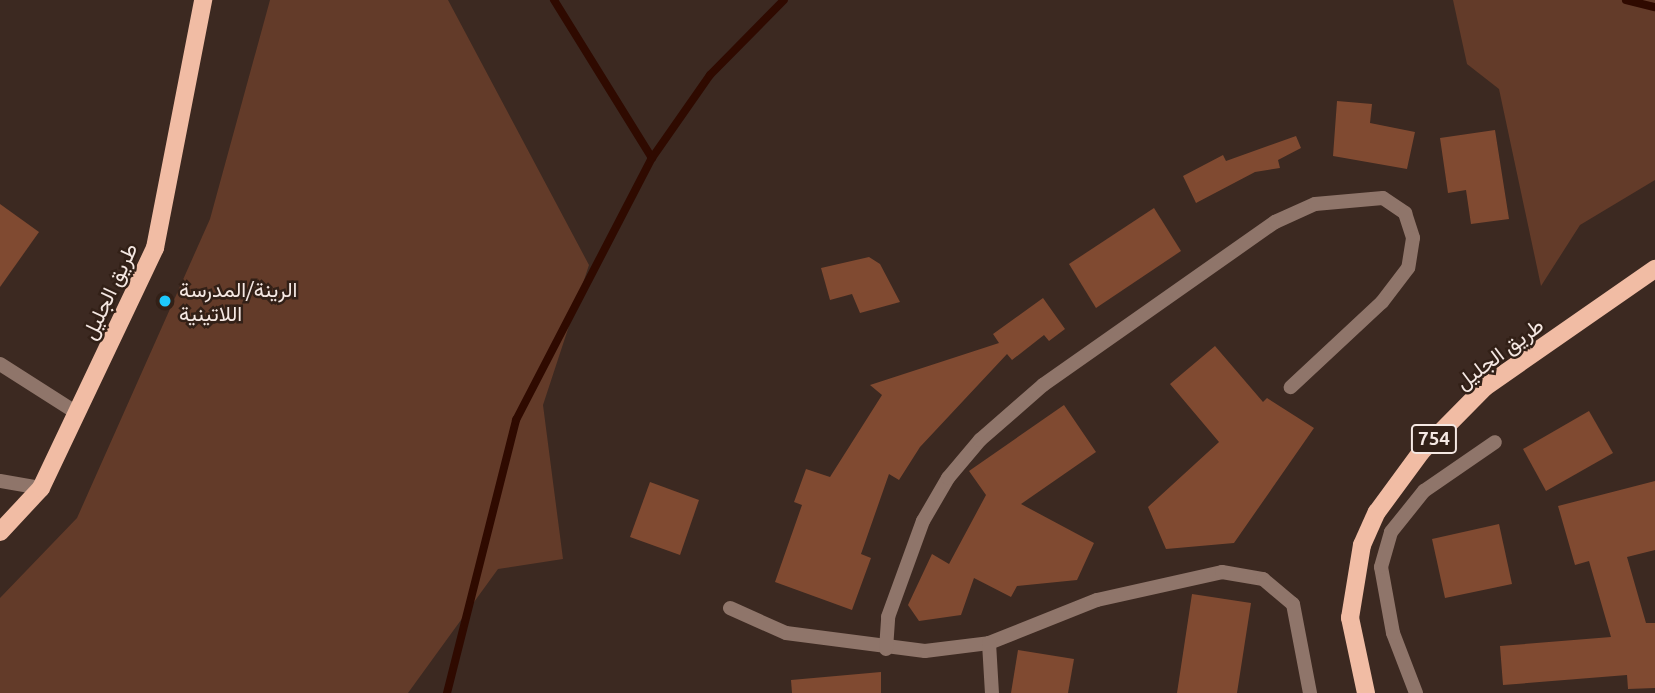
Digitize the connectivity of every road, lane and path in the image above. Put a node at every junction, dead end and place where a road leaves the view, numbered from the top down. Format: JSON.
{"nodes":[{"id":1,"x":203,"y":0,"type":"edge"},
{"id":2,"x":1655,"y":269,"type":"edge"},
{"id":3,"x":0,"y":364,"type":"edge"},
{"id":4,"x":1291,"y":387,"type":"dead end"},
{"id":5,"x":77,"y":413,"type":"junction"},
{"id":6,"x":1495,"y":442,"type":"dead end"},
{"id":7,"x":0,"y":481,"type":"edge"},
{"id":8,"x":41,"y":488,"type":"junction"},
{"id":9,"x":0,"y":532,"type":"edge"},
{"id":10,"x":730,"y":608,"type":"dead end"},
{"id":11,"x":989,"y":643,"type":"junction"},
{"id":12,"x":886,"y":649,"type":"junction"},
{"id":13,"x":992,"y":693,"type":"edge"},
{"id":14,"x":1310,"y":693,"type":"edge"},
{"id":15,"x":1366,"y":693,"type":"edge"},
{"id":16,"x":1416,"y":693,"type":"edge"}],
"edges":[{"from":1,"to":5,"type":"main road","name":"طريق الجليل"},
{"from":2,"to":15,"type":"main road","name":"طريق الجليل","number":"754"},
{"from":3,"to":5,"type":"street"},
{"from":4,"to":12,"type":"street"},
{"from":5,"to":8,"type":"main road","name":"طريق الجليل"},
{"from":6,"to":16,"type":"street"},
{"from":7,"to":8,"type":"street"},
{"from":8,"to":9,"type":"main road","name":"طريق الجليل"},
{"from":10,"to":12,"type":"street"},
{"from":11,"to":12,"type":"street"},
{"from":11,"to":13,"type":"street"},
{"from":11,"to":14,"type":"street"}]}
